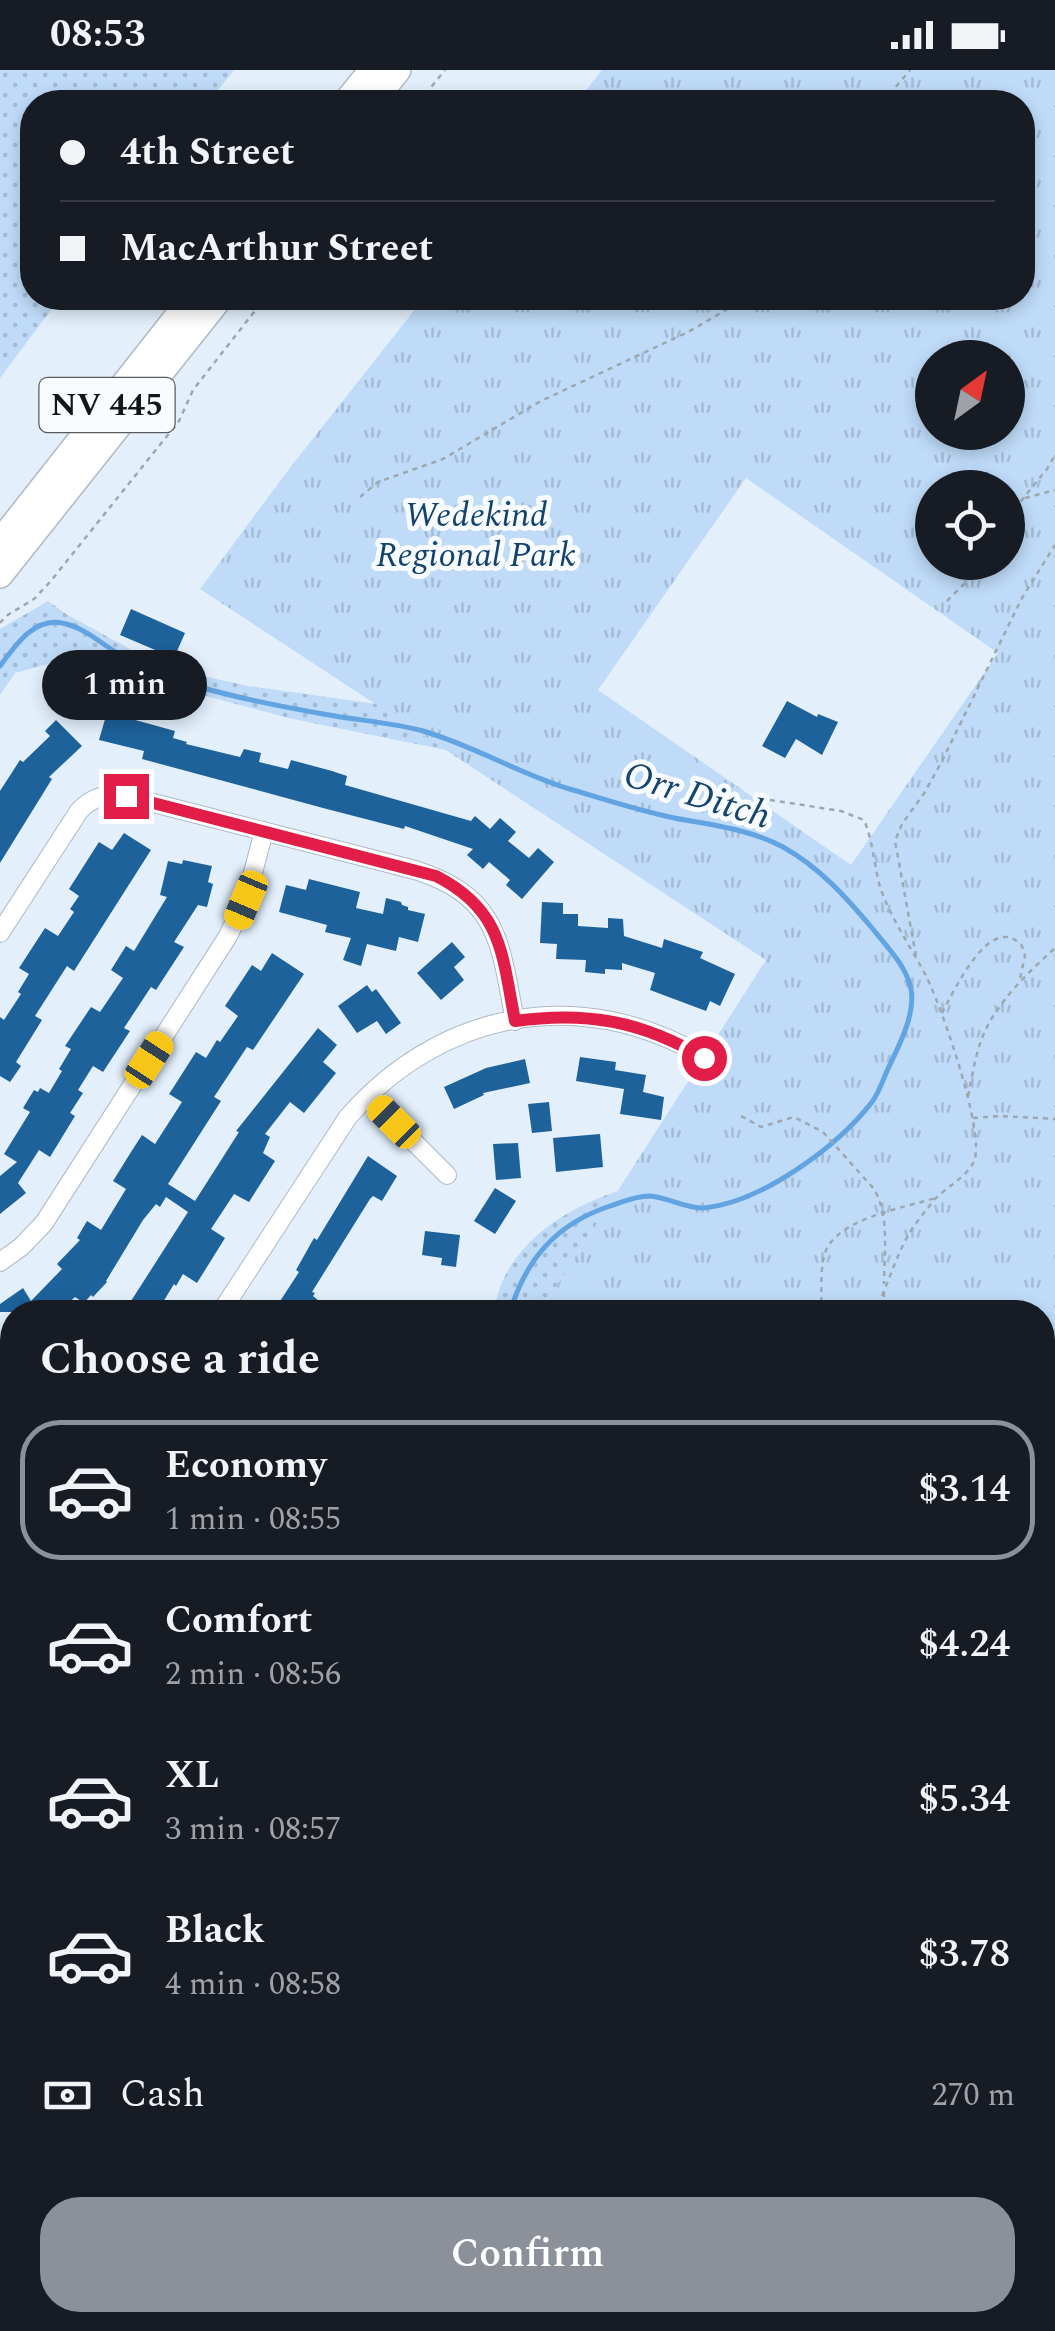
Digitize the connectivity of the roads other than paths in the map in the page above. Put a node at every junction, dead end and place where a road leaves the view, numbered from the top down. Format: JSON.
{"nodes":[{"id":1,"x":372,"y":70,"type":"edge"},
{"id":2,"x":398,"y":70,"type":"edge"},
{"id":3,"x":356,"y":90,"type":"edge"},
{"id":4,"x":382,"y":90,"type":"edge"},
{"id":5,"x":183,"y":310,"type":"edge"},
{"id":6,"x":210,"y":310,"type":"edge"},
{"id":7,"x":0,"y":542,"type":"edge"},
{"id":8,"x":0,"y":575,"type":"edge"},
{"id":9,"x":264,"y":831,"type":"junction"},
{"id":10,"x":0,"y":933,"type":"edge"},
{"id":11,"x":515,"y":1021,"type":"junction"},
{"id":12,"x":704,"y":1058,"type":"dead end"},
{"id":13,"x":368,"y":1096,"type":"junction"},
{"id":14,"x":447,"y":1175,"type":"dead end"},
{"id":15,"x":0,"y":1262,"type":"edge"},
{"id":16,"x":229,"y":1300,"type":"edge"}],
"edges":[{"from":1,"to":3,"type":"main road"},
{"from":2,"to":4,"type":"main road"},
{"from":5,"to":7,"type":"main road","number":"NV 445"},
{"from":6,"to":8,"type":"main road","number":"NV 445"},
{"from":9,"to":10,"type":"street"},
{"from":9,"to":11,"type":"street"},
{"from":9,"to":15,"type":"street"},
{"from":11,"to":12,"type":"street"},
{"from":11,"to":13,"type":"street"},
{"from":13,"to":14,"type":"street"},
{"from":13,"to":16,"type":"street"}]}
